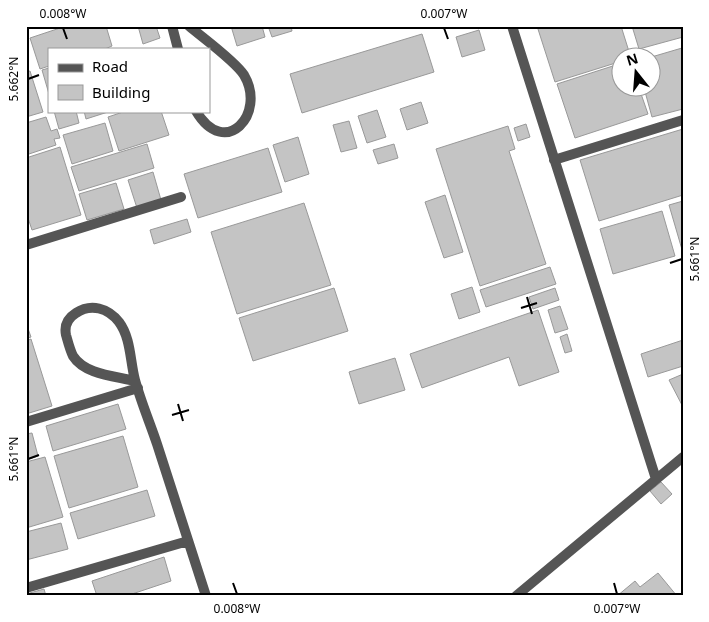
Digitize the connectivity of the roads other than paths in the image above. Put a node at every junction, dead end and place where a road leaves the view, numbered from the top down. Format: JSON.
{"nodes":[{"id":1,"x":172,"y":26,"type":"edge"},
{"id":2,"x":189,"y":26,"type":"edge"},
{"id":3,"x":514,"y":27,"type":"edge"},
{"id":4,"x":178,"y":48,"type":"edge"},
{"id":5,"x":197,"y":112,"type":"edge"},
{"id":6,"x":683,"y":120,"type":"edge"},
{"id":7,"x":554,"y":160,"type":"junction"},
{"id":8,"x":181,"y":197,"type":"dead end"},
{"id":9,"x":26,"y":244,"type":"edge"},
{"id":10,"x":137,"y":385,"type":"junction"},
{"id":11,"x":26,"y":422,"type":"edge"},
{"id":12,"x":683,"y":457,"type":"edge"},
{"id":13,"x":656,"y":479,"type":"junction"},
{"id":14,"x":188,"y":541,"type":"junction"},
{"id":15,"x":26,"y":588,"type":"edge"},
{"id":16,"x":206,"y":596,"type":"edge"},
{"id":17,"x":516,"y":596,"type":"edge"}],
"edges":[{"from":1,"to":4,"type":"street"},
{"from":2,"to":5,"type":"street"},
{"from":3,"to":7,"type":"street"},
{"from":6,"to":7,"type":"street"},
{"from":7,"to":13,"type":"street"},
{"from":8,"to":9,"type":"street"},
{"from":10,"to":10,"type":"street"},
{"from":10,"to":11,"type":"street"},
{"from":10,"to":14,"type":"street"},
{"from":12,"to":13,"type":"street"},
{"from":13,"to":17,"type":"street"},
{"from":14,"to":15,"type":"street"},
{"from":14,"to":16,"type":"street"}]}
